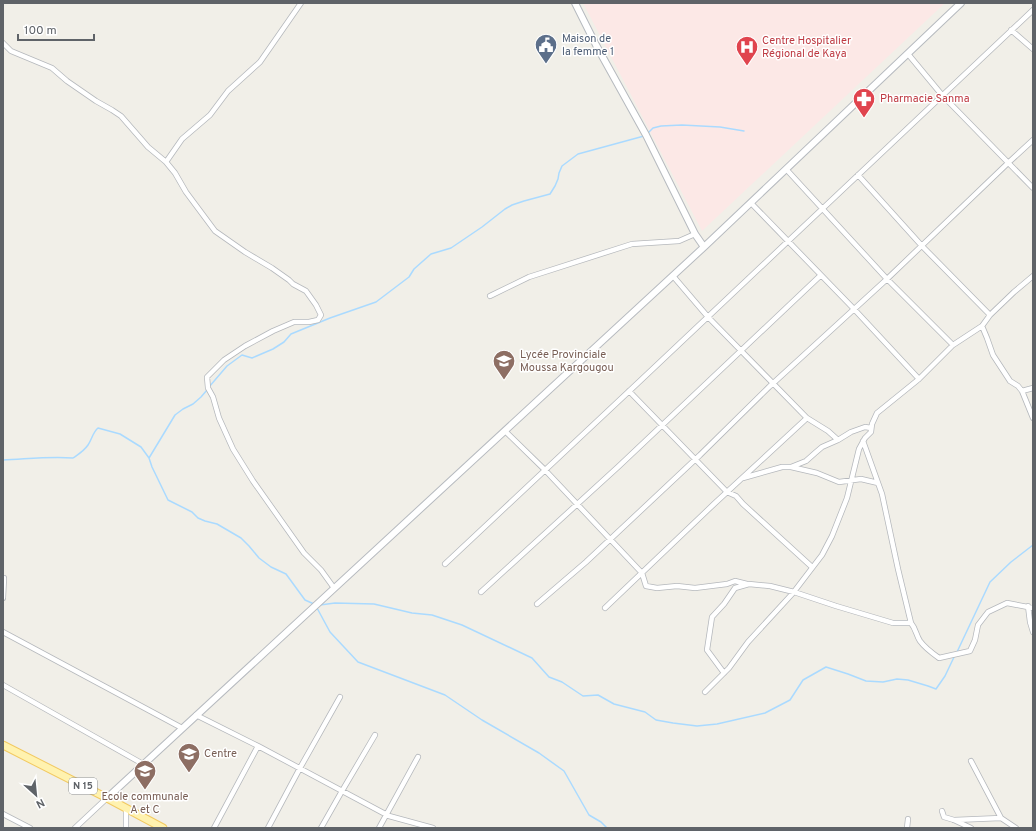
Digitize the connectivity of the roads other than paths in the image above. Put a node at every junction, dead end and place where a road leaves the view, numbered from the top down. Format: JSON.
{"nodes":[{"id":1,"x":301,"y":3,"type":"edge"},
{"id":2,"x":575,"y":3,"type":"edge"},
{"id":3,"x":961,"y":3,"type":"edge"},
{"id":4,"x":1033,"y":10,"type":"edge"},
{"id":5,"x":1011,"y":30,"type":"junction"},
{"id":6,"x":3,"y":43,"type":"edge"},
{"id":7,"x":1033,"y":49,"type":"edge"},
{"id":8,"x":908,"y":54,"type":"junction"},
{"id":9,"x":942,"y":95,"type":"junction"},
{"id":10,"x":1033,"y":140,"type":"edge"},
{"id":11,"x":166,"y":162,"type":"junction"},
{"id":12,"x":1008,"y":162,"type":"junction"},
{"id":13,"x":786,"y":169,"type":"junction"},
{"id":14,"x":858,"y":175,"type":"junction"},
{"id":15,"x":1033,"y":188,"type":"edge"},
{"id":16,"x":751,"y":203,"type":"junction"},
{"id":17,"x":823,"y":209,"type":"junction"},
{"id":18,"x":695,"y":234,"type":"junction"},
{"id":19,"x":788,"y":241,"type":"junction"},
{"id":20,"x":922,"y":246,"type":"junction"},
{"id":21,"x":704,"y":247,"type":"junction"},
{"id":22,"x":821,"y":275,"type":"junction"},
{"id":23,"x":673,"y":276,"type":"junction"},
{"id":24,"x":1033,"y":276,"type":"edge"},
{"id":25,"x":888,"y":279,"type":"junction"},
{"id":26,"x":490,"y":296,"type":"dead end"},
{"id":27,"x":854,"y":309,"type":"junction"},
{"id":28,"x":990,"y":315,"type":"junction"},
{"id":29,"x":708,"y":317,"type":"junction"},
{"id":30,"x":982,"y":326,"type":"junction"},
{"id":31,"x":953,"y":345,"type":"junction"},
{"id":32,"x":741,"y":351,"type":"junction"},
{"id":33,"x":919,"y":379,"type":"junction"},
{"id":34,"x":773,"y":383,"type":"junction"},
{"id":35,"x":1033,"y":388,"type":"edge"},
{"id":36,"x":1022,"y":390,"type":"junction"},
{"id":37,"x":629,"y":391,"type":"junction"},
{"id":38,"x":807,"y":418,"type":"junction"},
{"id":39,"x":1033,"y":418,"type":"edge"},
{"id":40,"x":662,"y":425,"type":"junction"},
{"id":41,"x":872,"y":428,"type":"junction"},
{"id":42,"x":505,"y":431,"type":"junction"},
{"id":43,"x":838,"y":440,"type":"junction"},
{"id":44,"x":863,"y":441,"type":"junction"},
{"id":45,"x":696,"y":460,"type":"junction"},
{"id":46,"x":791,"y":467,"type":"junction"},
{"id":47,"x":545,"y":470,"type":"junction"},
{"id":48,"x":742,"y":478,"type":"junction"},
{"id":49,"x":851,"y":481,"type":"junction"},
{"id":50,"x":878,"y":483,"type":"junction"},
{"id":51,"x":727,"y":492,"type":"junction"},
{"id":52,"x":577,"y":504,"type":"junction"},
{"id":53,"x":610,"y":540,"type":"junction"},
{"id":54,"x":445,"y":564,"type":"dead end"},
{"id":55,"x":812,"y":567,"type":"junction"},
{"id":56,"x":642,"y":573,"type":"junction"},
{"id":57,"x":4,"y":578,"type":"dead end"},
{"id":58,"x":749,"y":584,"type":"junction"},
{"id":59,"x":334,"y":588,"type":"junction"},
{"id":60,"x":481,"y":592,"type":"dead end"},
{"id":61,"x":794,"y":592,"type":"junction"},
{"id":62,"x":3,"y":598,"type":"edge"},
{"id":63,"x":537,"y":604,"type":"dead end"},
{"id":64,"x":1028,"y":606,"type":"junction"},
{"id":65,"x":605,"y":608,"type":"dead end"},
{"id":66,"x":1033,"y":608,"type":"edge"},
{"id":67,"x":911,"y":623,"type":"junction"},
{"id":68,"x":3,"y":632,"type":"edge"},
{"id":69,"x":1033,"y":632,"type":"edge"},
{"id":70,"x":724,"y":673,"type":"junction"},
{"id":71,"x":3,"y":684,"type":"edge"},
{"id":72,"x":705,"y":692,"type":"dead end"},
{"id":73,"x":340,"y":697,"type":"dead end"},
{"id":74,"x":196,"y":715,"type":"junction"},
{"id":75,"x":182,"y":728,"type":"junction"},
{"id":76,"x":375,"y":735,"type":"dead end"},
{"id":77,"x":3,"y":745,"type":"edge"},
{"id":78,"x":258,"y":746,"type":"junction"},
{"id":79,"x":418,"y":757,"type":"dead end"},
{"id":80,"x":971,"y":761,"type":"dead end"},
{"id":81,"x":143,"y":764,"type":"junction"},
{"id":82,"x":300,"y":768,"type":"junction"},
{"id":83,"x":342,"y":791,"type":"junction"},
{"id":84,"x":107,"y":798,"type":"junction"},
{"id":85,"x":126,"y":808,"type":"junction"},
{"id":86,"x":942,"y":811,"type":"dead end"},
{"id":87,"x":3,"y":814,"type":"edge"},
{"id":88,"x":386,"y":815,"type":"junction"},
{"id":89,"x":1002,"y":818,"type":"junction"},
{"id":90,"x":908,"y":819,"type":"dead end"},
{"id":91,"x":954,"y":820,"type":"junction"},
{"id":92,"x":30,"y":828,"type":"edge"},
{"id":93,"x":75,"y":828,"type":"edge"},
{"id":94,"x":126,"y":828,"type":"edge"},
{"id":95,"x":163,"y":828,"type":"edge"},
{"id":96,"x":214,"y":828,"type":"edge"},
{"id":97,"x":268,"y":828,"type":"edge"},
{"id":98,"x":321,"y":828,"type":"edge"},
{"id":99,"x":379,"y":828,"type":"edge"},
{"id":100,"x":433,"y":828,"type":"edge"},
{"id":101,"x":907,"y":828,"type":"edge"},
{"id":102,"x":970,"y":828,"type":"edge"},
{"id":103,"x":1016,"y":828,"type":"edge"}],
"edges":[{"from":1,"to":11,"type":"street"},
{"from":2,"to":18,"type":"main road"},
{"from":3,"to":8,"type":"main road"},
{"from":4,"to":5,"type":"street"},
{"from":5,"to":7,"type":"street"},
{"from":5,"to":9,"type":"street"},
{"from":6,"to":11,"type":"street"},
{"from":8,"to":9,"type":"street"},
{"from":8,"to":13,"type":"main road"},
{"from":9,"to":12,"type":"street"},
{"from":9,"to":14,"type":"street"},
{"from":10,"to":12,"type":"street"},
{"from":11,"to":59,"type":"street"},
{"from":12,"to":15,"type":"street"},
{"from":12,"to":20,"type":"street"},
{"from":13,"to":16,"type":"main road"},
{"from":13,"to":17,"type":"street"},
{"from":14,"to":17,"type":"street"},
{"from":14,"to":20,"type":"street"},
{"from":16,"to":19,"type":"street"},
{"from":16,"to":21,"type":"main road"},
{"from":17,"to":19,"type":"street"},
{"from":17,"to":25,"type":"street"},
{"from":18,"to":21,"type":"main road"},
{"from":18,"to":26,"type":"street"},
{"from":19,"to":22,"type":"street"},
{"from":19,"to":29,"type":"street"},
{"from":20,"to":25,"type":"street"},
{"from":20,"to":28,"type":"street"},
{"from":21,"to":23,"type":"main road"},
{"from":22,"to":27,"type":"street"},
{"from":22,"to":32,"type":"street"},
{"from":23,"to":29,"type":"street"},
{"from":23,"to":42,"type":"main road"},
{"from":24,"to":28,"type":"street"},
{"from":25,"to":27,"type":"street"},
{"from":25,"to":31,"type":"street"},
{"from":27,"to":33,"type":"street"},
{"from":27,"to":34,"type":"street"},
{"from":28,"to":30,"type":"street"},
{"from":29,"to":32,"type":"street"},
{"from":29,"to":37,"type":"street"},
{"from":30,"to":31,"type":"street"},
{"from":30,"to":36,"type":"street"},
{"from":31,"to":33,"type":"street"},
{"from":32,"to":34,"type":"street"},
{"from":32,"to":40,"type":"street"},
{"from":33,"to":41,"type":"street"},
{"from":34,"to":38,"type":"street"},
{"from":34,"to":45,"type":"street"},
{"from":35,"to":36,"type":"street"},
{"from":36,"to":39,"type":"street"},
{"from":37,"to":40,"type":"street"},
{"from":37,"to":47,"type":"street"},
{"from":38,"to":43,"type":"street"},
{"from":38,"to":48,"type":"street"},
{"from":40,"to":45,"type":"street"},
{"from":40,"to":52,"type":"street"},
{"from":41,"to":43,"type":"street"},
{"from":41,"to":44,"type":"street"},
{"from":42,"to":47,"type":"street"},
{"from":42,"to":59,"type":"main road"},
{"from":43,"to":46,"type":"street"},
{"from":44,"to":49,"type":"street"},
{"from":44,"to":50,"type":"street"},
{"from":45,"to":51,"type":"street"},
{"from":45,"to":53,"type":"street"},
{"from":46,"to":48,"type":"street"},
{"from":46,"to":49,"type":"street"},
{"from":47,"to":52,"type":"street"},
{"from":47,"to":54,"type":"street"},
{"from":48,"to":51,"type":"street"},
{"from":49,"to":50,"type":"street"},
{"from":49,"to":55,"type":"street"},
{"from":50,"to":67,"type":"street"},
{"from":51,"to":55,"type":"street"},
{"from":51,"to":56,"type":"street"},
{"from":52,"to":53,"type":"street"},
{"from":52,"to":60,"type":"street"},
{"from":53,"to":56,"type":"street"},
{"from":53,"to":63,"type":"street"},
{"from":55,"to":61,"type":"street"},
{"from":56,"to":58,"type":"street"},
{"from":56,"to":65,"type":"street"},
{"from":57,"to":62,"type":"street"},
{"from":58,"to":61,"type":"street"},
{"from":58,"to":70,"type":"street"},
{"from":59,"to":74,"type":"main road"},
{"from":61,"to":67,"type":"street"},
{"from":61,"to":70,"type":"street"},
{"from":64,"to":66,"type":"street"},
{"from":64,"to":67,"type":"street"},
{"from":64,"to":69,"type":"street"},
{"from":68,"to":75,"type":"street"},
{"from":70,"to":72,"type":"street"},
{"from":71,"to":81,"type":"street"},
{"from":73,"to":82,"type":"street"},
{"from":74,"to":75,"type":"main road"},
{"from":74,"to":78,"type":"street"},
{"from":75,"to":81,"type":"main road"},
{"from":76,"to":83,"type":"street"},
{"from":77,"to":84,"type":"main road","number":"N 15"},
{"from":78,"to":82,"type":"street"},
{"from":78,"to":96,"type":"street"},
{"from":79,"to":88,"type":"street"},
{"from":80,"to":89,"type":"street"},
{"from":81,"to":84,"type":"main road"},
{"from":82,"to":83,"type":"street"},
{"from":82,"to":97,"type":"street"},
{"from":83,"to":88,"type":"street"},
{"from":83,"to":98,"type":"street"},
{"from":84,"to":85,"type":"main road","number":"N 15"},
{"from":84,"to":93,"type":"street"},
{"from":85,"to":94,"type":"street"},
{"from":85,"to":95,"type":"main road","number":"N 15"},
{"from":86,"to":91,"type":"street"},
{"from":87,"to":92,"type":"street"},
{"from":88,"to":99,"type":"street"},
{"from":88,"to":100,"type":"street"},
{"from":89,"to":91,"type":"street"},
{"from":89,"to":103,"type":"street"},
{"from":90,"to":101,"type":"street"},
{"from":91,"to":102,"type":"street"}]}
